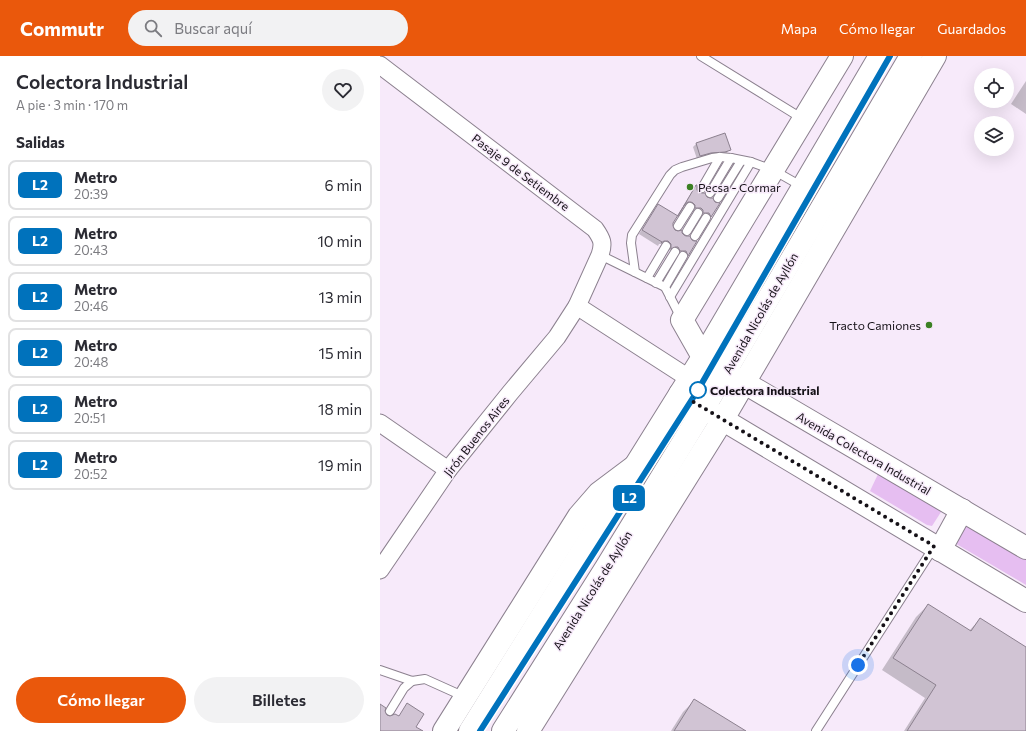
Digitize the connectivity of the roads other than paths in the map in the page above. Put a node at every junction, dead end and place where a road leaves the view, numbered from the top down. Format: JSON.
{"nodes":[{"id":1,"x":701,"y":56,"type":"edge"},
{"id":2,"x":842,"y":56,"type":"edge"},
{"id":3,"x":880,"y":56,"type":"edge"},
{"id":4,"x":911,"y":56,"type":"edge"},
{"id":5,"x":935,"y":56,"type":"edge"},
{"id":6,"x":380,"y":65,"type":"edge"},
{"id":7,"x":804,"y":119,"type":"junction"},
{"id":8,"x":720,"y":157,"type":"junction"},
{"id":9,"x":731,"y":158,"type":"junction"},
{"id":10,"x":741,"y":160,"type":"junction"},
{"id":11,"x":751,"y":162,"type":"junction"},
{"id":12,"x":773,"y":170,"type":"junction"},
{"id":13,"x":803,"y":187,"type":"junction"},
{"id":14,"x":702,"y":188,"type":"dead end"},
{"id":15,"x":710,"y":193,"type":"dead end"},
{"id":16,"x":718,"y":198,"type":"dead end"},
{"id":17,"x":824,"y":203,"type":"junction"},
{"id":18,"x":690,"y":207,"type":"dead end"},
{"id":19,"x":698,"y":213,"type":"dead end"},
{"id":20,"x":706,"y":218,"type":"dead end"},
{"id":21,"x":678,"y":226,"type":"dead end"},
{"id":22,"x":687,"y":232,"type":"dead end"},
{"id":23,"x":695,"y":236,"type":"dead end"},
{"id":24,"x":666,"y":246,"type":"dead end"},
{"id":25,"x":675,"y":252,"type":"dead end"},
{"id":26,"x":600,"y":255,"type":"junction"},
{"id":27,"x":683,"y":256,"type":"dead end"},
{"id":28,"x":635,"y":272,"type":"junction"},
{"id":29,"x":647,"y":278,"type":"junction"},
{"id":30,"x":656,"y":283,"type":"junction"},
{"id":31,"x":665,"y":287,"type":"junction"},
{"id":32,"x":670,"y":296,"type":"junction"},
{"id":33,"x":577,"y":306,"type":"junction"},
{"id":34,"x":682,"y":320,"type":"junction"},
{"id":35,"x":703,"y":358,"type":"junction"},
{"id":36,"x":726,"y":372,"type":"junction"},
{"id":37,"x":744,"y":383,"type":"junction"},
{"id":38,"x":685,"y":386,"type":"junction"},
{"id":39,"x":704,"y":408,"type":"junction"},
{"id":40,"x":723,"y":420,"type":"junction"},
{"id":41,"x":380,"y":423,"type":"edge"},
{"id":42,"x":448,"y":470,"type":"junction"},
{"id":43,"x":962,"y":510,"type":"junction"},
{"id":44,"x":937,"y":548,"type":"junction"},
{"id":45,"x":1026,"y":548,"type":"edge"},
{"id":46,"x":380,"y":570,"type":"edge"},
{"id":47,"x":1026,"y":601,"type":"edge"},
{"id":48,"x":380,"y":670,"type":"edge"},
{"id":49,"x":412,"y":681,"type":"junction"},
{"id":50,"x":475,"y":702,"type":"junction"},
{"id":51,"x":390,"y":711,"type":"dead end"},
{"id":52,"x":444,"y":731,"type":"edge"},
{"id":53,"x":470,"y":731,"type":"edge"},
{"id":54,"x":504,"y":731,"type":"edge"},
{"id":55,"x":528,"y":731,"type":"edge"},
{"id":56,"x":816,"y":731,"type":"edge"}],
"edges":[{"from":1,"to":7,"type":"lane"},
{"from":2,"to":7,"type":"main road"},
{"from":3,"to":13,"type":"main road"},
{"from":4,"to":17,"type":"main road","name":"Avenida Nicolás de Ayllón"},
{"from":5,"to":37,"type":"main road","name":"Avenida Nicolás de Ayllón"},
{"from":6,"to":26,"type":"street","name":"Pasaje 9 de Setiembre"},
{"from":7,"to":12,"type":"main road"},
{"from":8,"to":9,"type":"lane"},
{"from":8,"to":14,"type":"lane"},
{"from":8,"to":28,"type":"lane"},
{"from":9,"to":10,"type":"lane"},
{"from":9,"to":15,"type":"lane"},
{"from":10,"to":11,"type":"lane"},
{"from":10,"to":16,"type":"lane"},
{"from":11,"to":12,"type":"lane"},
{"from":11,"to":32,"type":"lane"},
{"from":12,"to":13,"type":"lane"},
{"from":12,"to":34,"type":"main road"},
{"from":13,"to":17,"type":"main road"},
{"from":13,"to":35,"type":"main road"},
{"from":17,"to":36,"type":"main road","name":"Avenida Nicolás de Ayllón"},
{"from":18,"to":21,"type":"lane"},
{"from":19,"to":22,"type":"lane"},
{"from":20,"to":23,"type":"lane"},
{"from":24,"to":29,"type":"lane"},
{"from":25,"to":30,"type":"lane"},
{"from":26,"to":28,"type":"lane"},
{"from":26,"to":33,"type":"street","name":"Pasaje 9 de Setiembre"},
{"from":27,"to":31,"type":"lane"},
{"from":28,"to":29,"type":"lane"},
{"from":29,"to":30,"type":"lane"},
{"from":30,"to":31,"type":"lane"},
{"from":31,"to":32,"type":"lane"},
{"from":32,"to":34,"type":"lane"},
{"from":33,"to":38,"type":"street"},
{"from":33,"to":42,"type":"street","name":"Jirón Buenos Aires"},
{"from":34,"to":35,"type":"main road"},
{"from":35,"to":36,"type":"main road","name":"Avenida Colectora Industrial"},
{"from":35,"to":38,"type":"main road"},
{"from":36,"to":37,"type":"main road","name":"Avenida Colectora Industrial"},
{"from":36,"to":39,"type":"main road","name":"Avenida Nicolás de Ayllón"},
{"from":37,"to":40,"type":"main road","name":"Avenida Nicolás de Ayllón"},
{"from":37,"to":43,"type":"main road","name":"Avenida Colectora Industrial"},
{"from":38,"to":39,"type":"main road"},
{"from":38,"to":50,"type":"main road"},
{"from":39,"to":40,"type":"main road"},
{"from":39,"to":54,"type":"main road","name":"Avenida Nicolás de Ayllón"},
{"from":40,"to":44,"type":"main road"},
{"from":40,"to":55,"type":"main road","name":"Avenida Nicolás de Ayllón"},
{"from":41,"to":42,"type":"street"},
{"from":42,"to":46,"type":"street","name":"Jirón Buenos Aires"},
{"from":43,"to":44,"type":"main road"},
{"from":43,"to":45,"type":"main road","name":"Avenida Colectora Industrial"},
{"from":44,"to":47,"type":"main road"},
{"from":44,"to":56,"type":"lane"},
{"from":48,"to":49,"type":"lane"},
{"from":49,"to":50,"type":"lane"},
{"from":49,"to":51,"type":"lane"},
{"from":50,"to":52,"type":"main road"},
{"from":50,"to":53,"type":"main road"}]}
